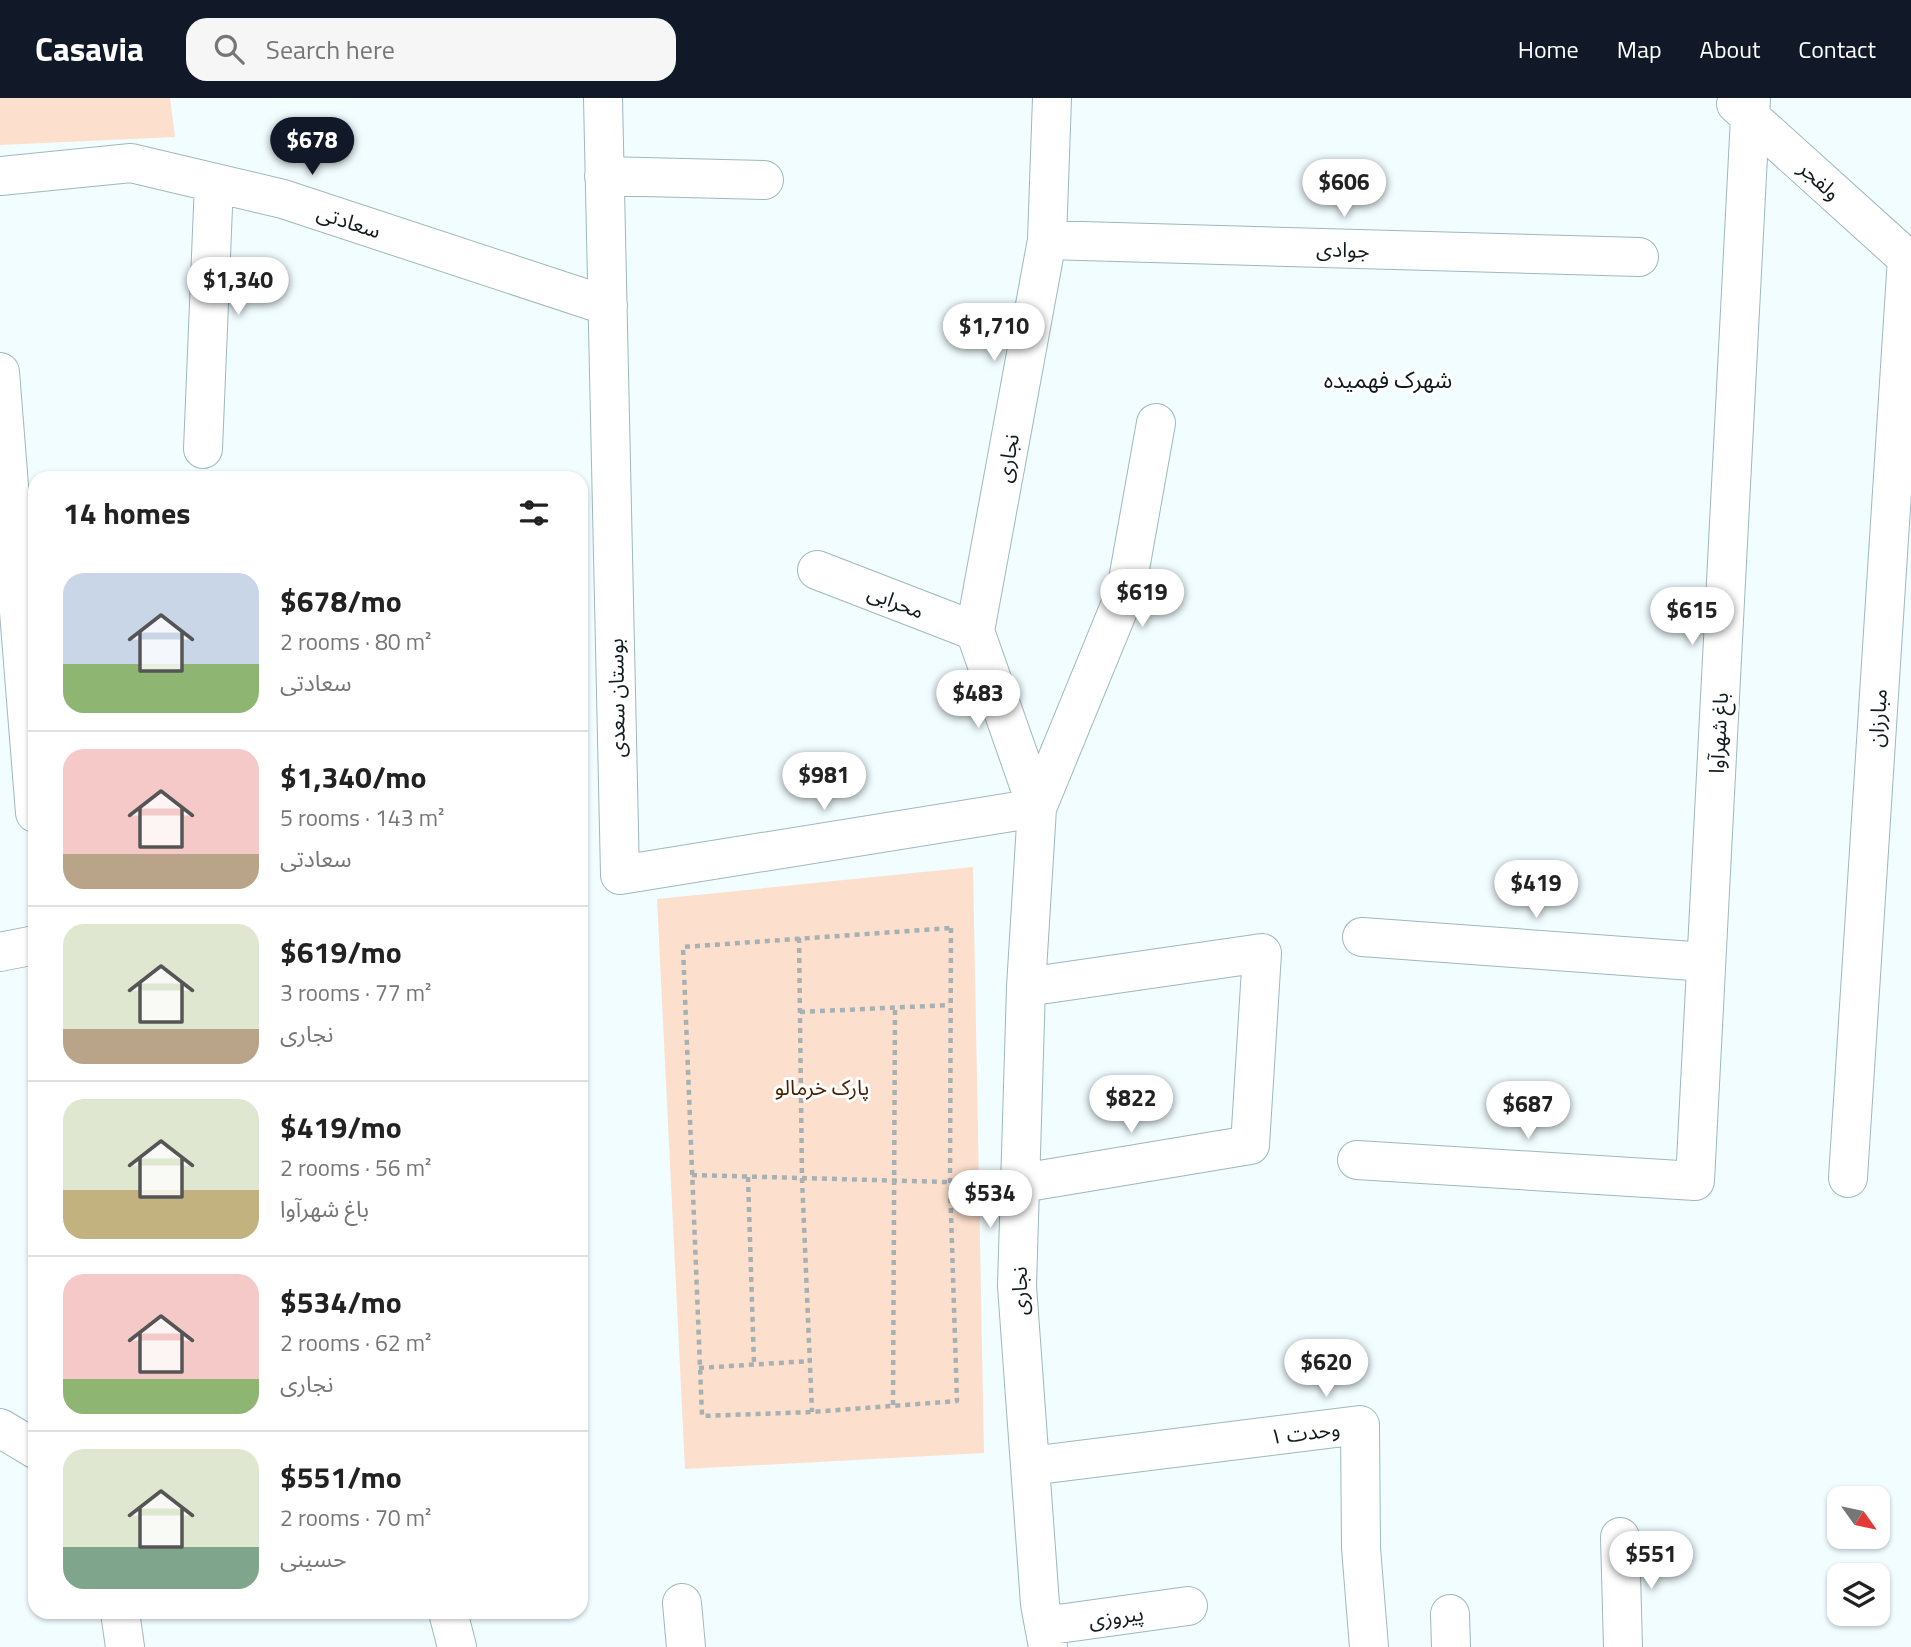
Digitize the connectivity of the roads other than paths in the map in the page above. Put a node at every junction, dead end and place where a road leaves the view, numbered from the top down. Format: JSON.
{"nodes":[{"id":1,"x":603,"y":98,"type":"edge"},
{"id":2,"x":1052,"y":98,"type":"edge"},
{"id":3,"x":1743,"y":104,"type":"edge"},
{"id":4,"x":0,"y":176,"type":"edge"},
{"id":5,"x":604,"y":176,"type":"junction"},
{"id":6,"x":764,"y":180,"type":"dead end"},
{"id":7,"x":214,"y":183,"type":"junction"},
{"id":8,"x":1047,"y":240,"type":"junction"},
{"id":9,"x":1639,"y":257,"type":"dead end"},
{"id":10,"x":1909,"y":260,"type":"edge"},
{"id":11,"x":608,"y":306,"type":"junction"},
{"id":12,"x":0,"y":372,"type":"edge"},
{"id":13,"x":1156,"y":423,"type":"dead end"},
{"id":14,"x":203,"y":449,"type":"dead end"},
{"id":15,"x":817,"y":570,"type":"dead end"},
{"id":16,"x":975,"y":631,"type":"junction"},
{"id":17,"x":28,"y":725,"type":"edge"},
{"id":18,"x":1037,"y":808,"type":"junction"},
{"id":19,"x":1362,"y":937,"type":"dead end"},
{"id":20,"x":28,"y":946,"type":"edge"},
{"id":21,"x":0,"y":952,"type":"edge"},
{"id":22,"x":1706,"y":962,"type":"junction"},
{"id":23,"x":1026,"y":987,"type":"junction"},
{"id":24,"x":1357,"y":1160,"type":"dead end"},
{"id":25,"x":1848,"y":1178,"type":"dead end"},
{"id":26,"x":1022,"y":1183,"type":"junction"},
{"id":27,"x":0,"y":1428,"type":"edge"},
{"id":28,"x":28,"y":1445,"type":"edge"},
{"id":29,"x":1030,"y":1466,"type":"junction"},
{"id":30,"x":1620,"y":1537,"type":"dead end"},
{"id":31,"x":682,"y":1603,"type":"dead end"},
{"id":32,"x":1188,"y":1606,"type":"dead end"},
{"id":33,"x":121,"y":1619,"type":"edge"},
{"id":34,"x":450,"y":1619,"type":"edge"},
{"id":35,"x":1046,"y":1637,"type":"edge"},
{"id":36,"x":125,"y":1647,"type":"edge"},
{"id":37,"x":457,"y":1647,"type":"edge"},
{"id":38,"x":686,"y":1647,"type":"edge"},
{"id":39,"x":1369,"y":1647,"type":"edge"},
{"id":40,"x":1623,"y":1647,"type":"edge"}],
"edges":[{"from":1,"to":5,"type":"street","name":"بوستان سعدی"},
{"from":2,"to":8,"type":"street","name":"نجاری"},
{"from":3,"to":10,"type":"street","name":"ولفجر"},
{"from":3,"to":22,"type":"street","name":"باغ شهرآوا"},
{"from":4,"to":7,"type":"street","name":"سعادتی"},
{"from":5,"to":6,"type":"street"},
{"from":5,"to":11,"type":"street","name":"بوستان سعدی"},
{"from":7,"to":11,"type":"street","name":"سعادتی"},
{"from":7,"to":14,"type":"street"},
{"from":8,"to":9,"type":"street","name":"جوادی"},
{"from":8,"to":16,"type":"street","name":"نجاری"},
{"from":10,"to":25,"type":"street","name":"مبارزان"},
{"from":11,"to":18,"type":"street","name":"بوستان سعدی"},
{"from":12,"to":17,"type":"street"},
{"from":13,"to":18,"type":"street","name":"نجاری"},
{"from":15,"to":16,"type":"street","name":"محرابی"},
{"from":16,"to":18,"type":"street","name":"نجاری"},
{"from":18,"to":23,"type":"street","name":"نجاری"},
{"from":19,"to":22,"type":"street"},
{"from":20,"to":21,"type":"street"},
{"from":22,"to":24,"type":"street","name":"باغ شهرآوا"},
{"from":23,"to":26,"type":"street","name":"نجاری"},
{"from":23,"to":26,"type":"street"},
{"from":26,"to":29,"type":"street","name":"نجاری"},
{"from":27,"to":28,"type":"street"},
{"from":29,"to":35,"type":"street","name":"نجاری"},
{"from":29,"to":39,"type":"street","name":"وحدت ۱"},
{"from":30,"to":40,"type":"street"},
{"from":31,"to":38,"type":"street"},
{"from":32,"to":35,"type":"street","name":"پیروزی"},
{"from":33,"to":36,"type":"street"},
{"from":34,"to":37,"type":"street"}]}
